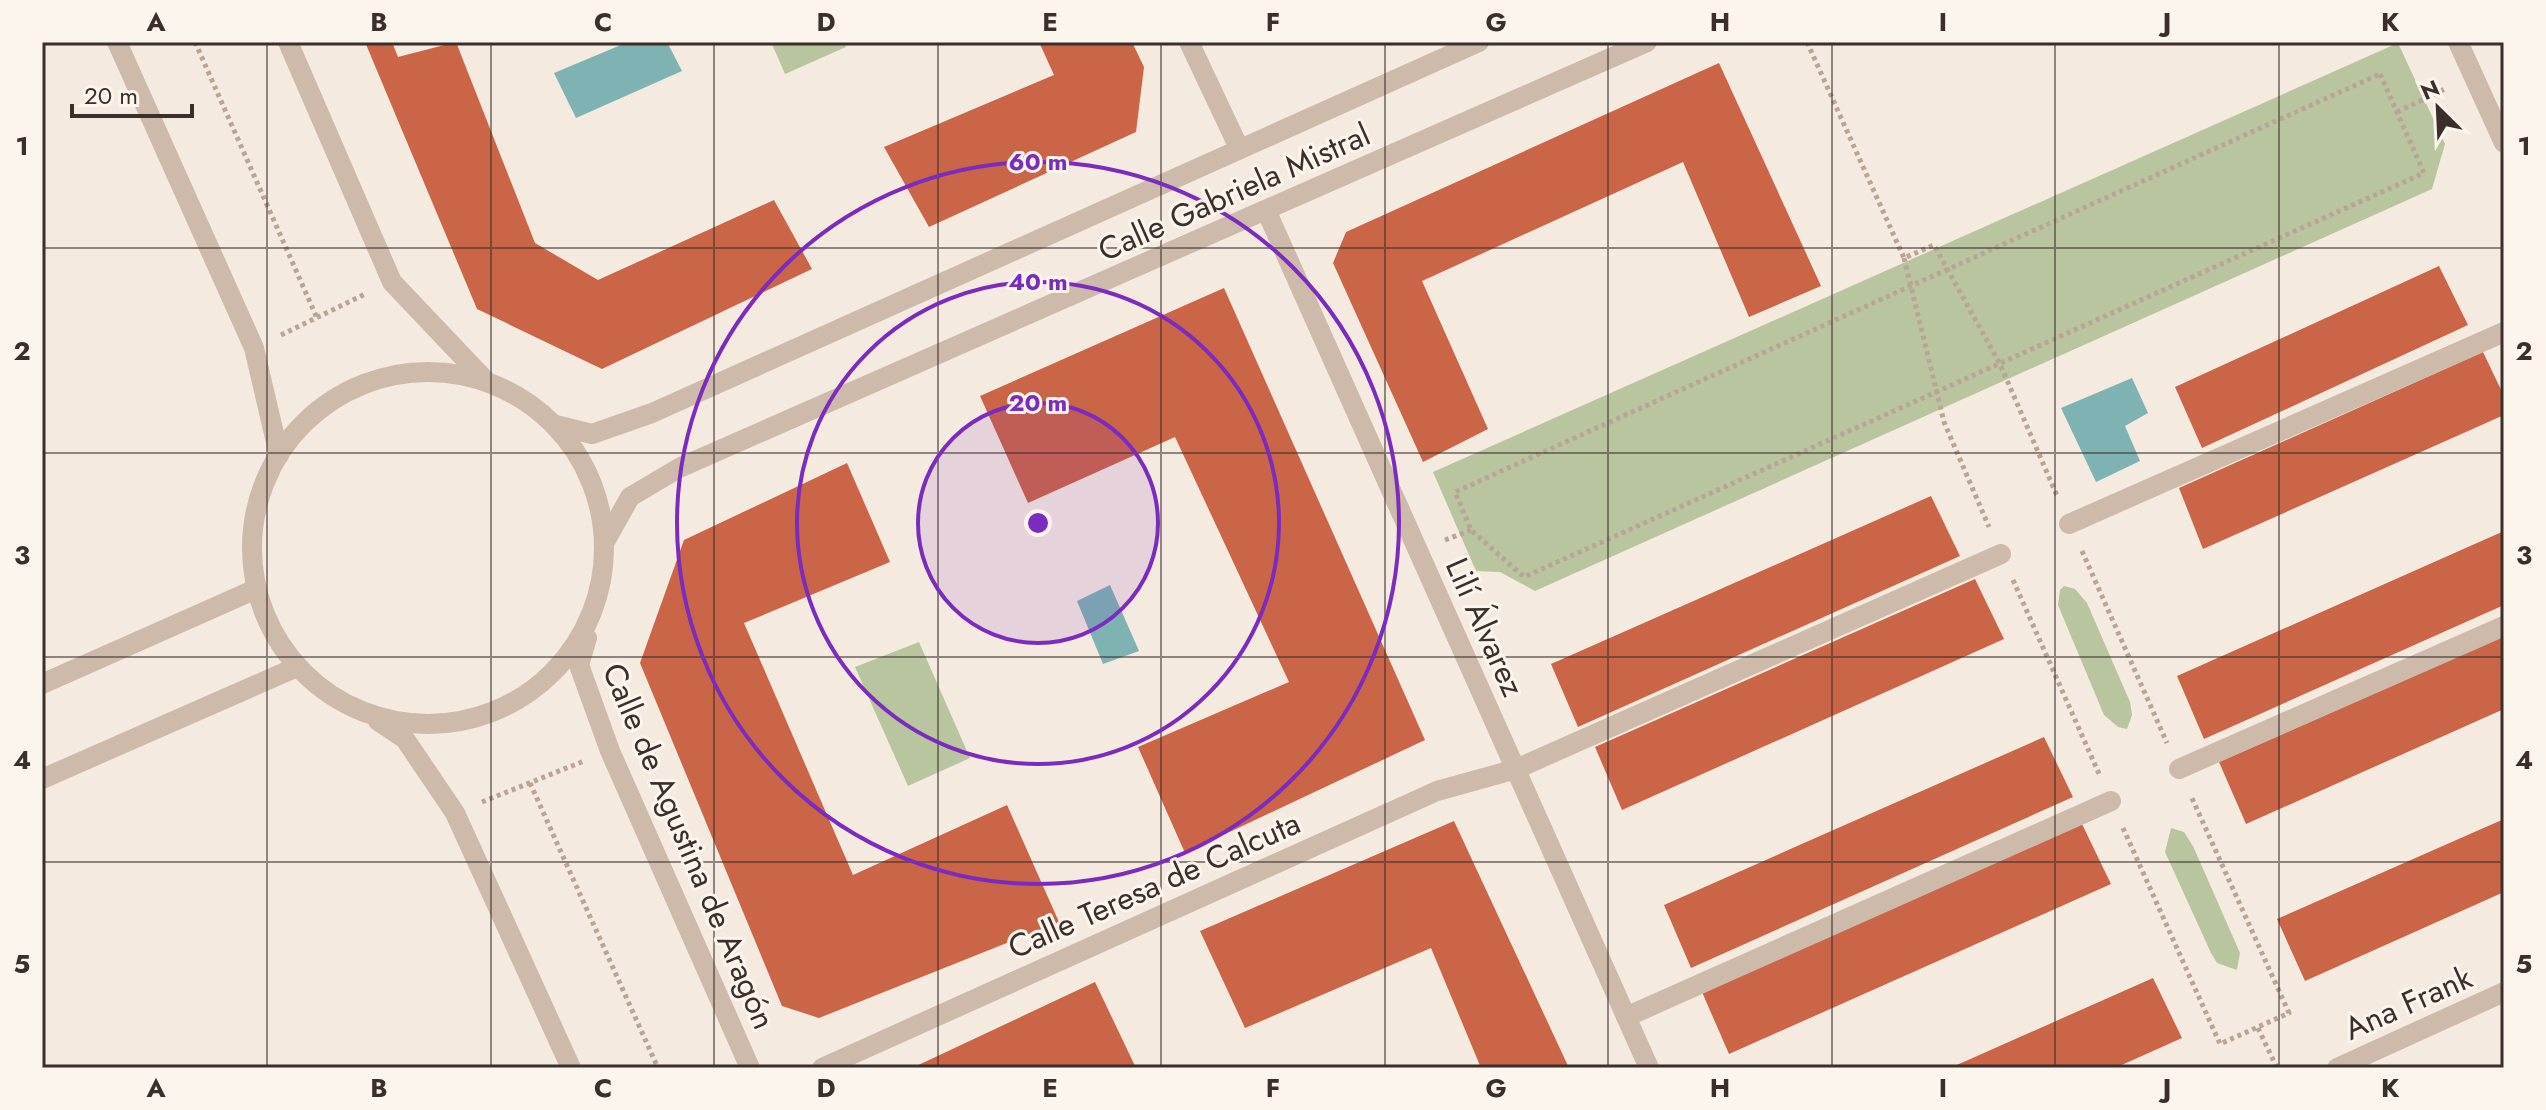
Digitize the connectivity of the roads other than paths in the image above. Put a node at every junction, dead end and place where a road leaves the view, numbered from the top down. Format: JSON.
{"nodes":[{"id":1,"x":117,"y":42,"type":"edge"},
{"id":2,"x":288,"y":42,"type":"edge"},
{"id":3,"x":1189,"y":42,"type":"edge"},
{"id":4,"x":1479,"y":42,"type":"edge"},
{"id":5,"x":1647,"y":42,"type":"edge"},
{"id":6,"x":2458,"y":42,"type":"edge"},
{"id":7,"x":2504,"y":143,"type":"edge"},
{"id":8,"x":1239,"y":148,"type":"junction"},
{"id":9,"x":1266,"y":210,"type":"junction"},
{"id":10,"x":2504,"y":332,"type":"edge"},
{"id":11,"x":485,"y":380,"type":"junction"},
{"id":12,"x":556,"y":425,"type":"junction"},
{"id":13,"x":279,"y":455,"type":"junction"},
{"id":14,"x":2069,"y":524,"type":"road end"},
{"id":15,"x":606,"y":540,"type":"junction"},
{"id":16,"x":2001,"y":554,"type":"road end"},
{"id":17,"x":256,"y":589,"type":"junction"},
{"id":18,"x":598,"y":599,"type":"junction"},
{"id":19,"x":2504,"y":626,"type":"edge"},
{"id":20,"x":297,"y":667,"type":"junction"},
{"id":21,"x":42,"y":684,"type":"edge"},
{"id":22,"x":368,"y":715,"type":"junction"},
{"id":23,"x":1516,"y":769,"type":"junction"},
{"id":24,"x":2179,"y":769,"type":"road end"},
{"id":25,"x":42,"y":779,"type":"edge"},
{"id":26,"x":2111,"y":801,"type":"road end"},
{"id":27,"x":2504,"y":992,"type":"edge"},
{"id":28,"x":1626,"y":1017,"type":"junction"},
{"id":29,"x":571,"y":1068,"type":"edge"},
{"id":30,"x":750,"y":1068,"type":"edge"},
{"id":31,"x":822,"y":1068,"type":"edge"},
{"id":32,"x":1649,"y":1068,"type":"edge"},
{"id":33,"x":2337,"y":1068,"type":"edge"}],
"edges":[{"from":1,"to":13,"type":"street"},
{"from":2,"to":11,"type":"street"},
{"from":3,"to":8,"type":"street"},
{"from":4,"to":8,"type":"street","name":"Calle Gabriela Mistral"},
{"from":5,"to":9,"type":"street","name":"Calle Gabriela Mistral"},
{"from":6,"to":7,"type":"street"},
{"from":8,"to":12,"type":"street","name":"Calle Gabriela Mistral"},
{"from":9,"to":15,"type":"street","name":"Calle Gabriela Mistral"},
{"from":9,"to":23,"type":"street","name":"Lilí Álvarez"},
{"from":10,"to":14,"type":"street"},
{"from":11,"to":12,"type":"street"},
{"from":11,"to":13,"type":"street"},
{"from":12,"to":15,"type":"street"},
{"from":13,"to":17,"type":"street"},
{"from":15,"to":18,"type":"street"},
{"from":16,"to":23,"type":"street","name":"Calle Teresa de Calcuta"},
{"from":17,"to":20,"type":"street"},
{"from":17,"to":21,"type":"street"},
{"from":18,"to":22,"type":"street"},
{"from":18,"to":30,"type":"street","name":"Calle de Agustina de Aragón"},
{"from":19,"to":24,"type":"street"},
{"from":20,"to":22,"type":"street"},
{"from":20,"to":25,"type":"street"},
{"from":22,"to":29,"type":"street"},
{"from":23,"to":28,"type":"street","name":"Lilí Álvarez"},
{"from":23,"to":31,"type":"street","name":"Calle Teresa de Calcuta"},
{"from":26,"to":28,"type":"street"},
{"from":27,"to":33,"type":"street","name":"Ana Frank"},
{"from":28,"to":32,"type":"street","name":"Lilí Álvarez"}]}
